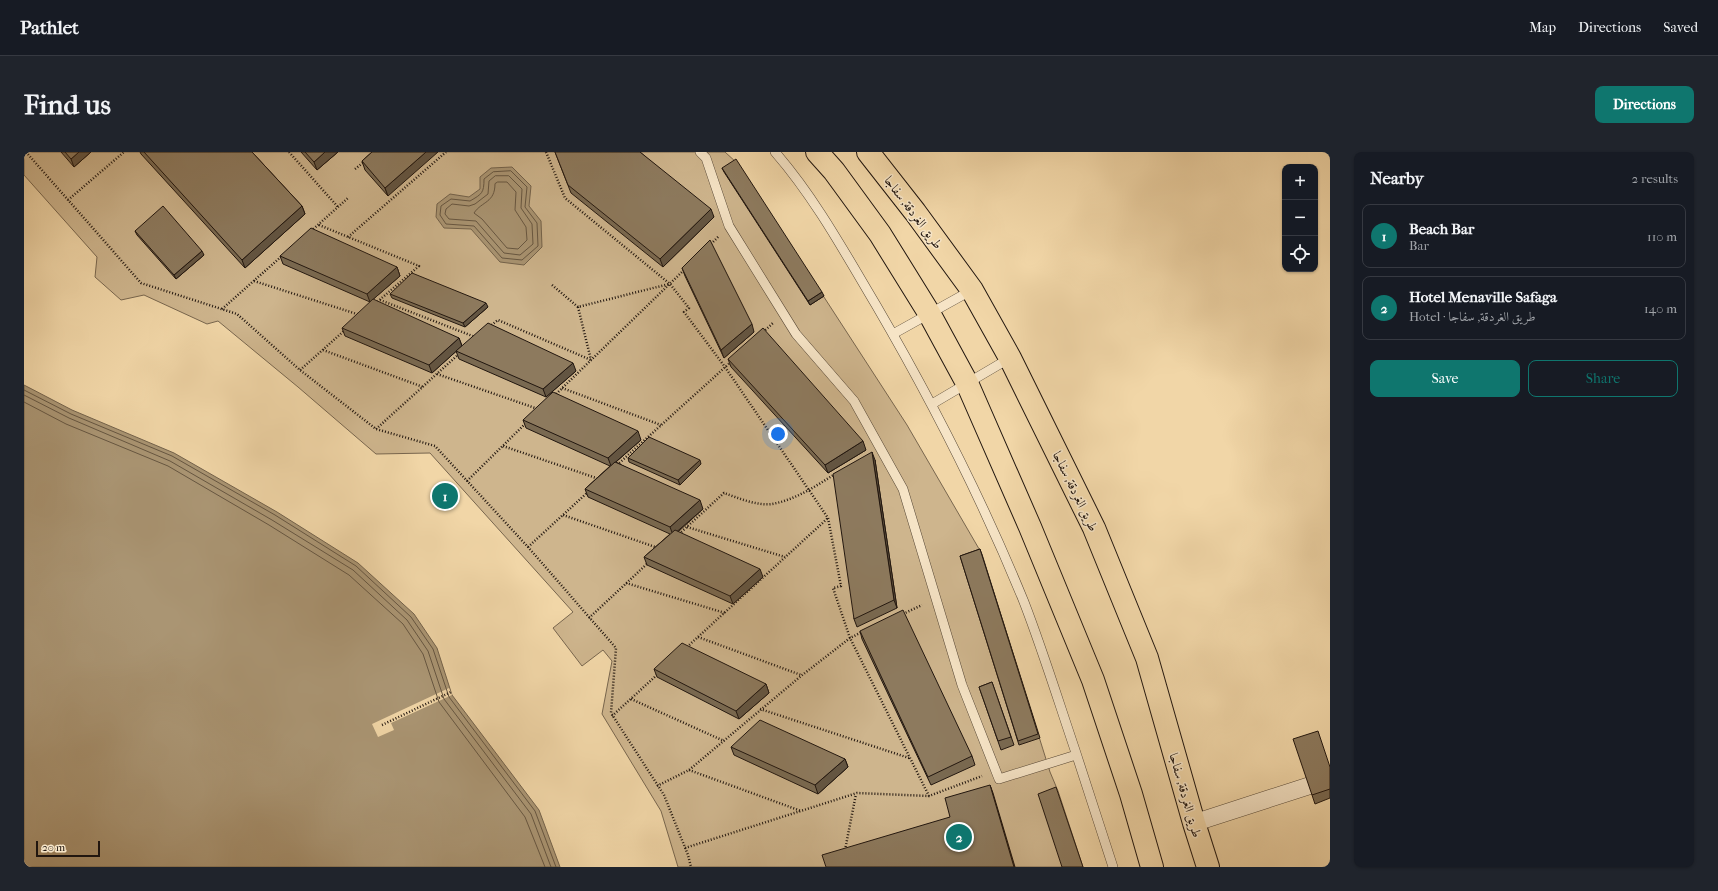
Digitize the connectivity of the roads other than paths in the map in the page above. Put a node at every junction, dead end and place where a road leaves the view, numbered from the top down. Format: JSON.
{"nodes":[{"id":1,"x":700,"y":152,"type":"edge"},
{"id":2,"x":775,"y":152,"type":"edge"},
{"id":3,"x":818,"y":152,"type":"edge"},
{"id":4,"x":868,"y":152,"type":"edge"},
{"id":5,"x":972,"y":290,"type":"junction"},
{"id":6,"x":929,"y":313,"type":"junction"},
{"id":7,"x":893,"y":334,"type":"junction"},
{"id":8,"x":1010,"y":358,"type":"junction"},
{"id":9,"x":967,"y":383,"type":"junction"},
{"id":10,"x":932,"y":404,"type":"junction"},
{"id":11,"x":1076,"y":755,"type":"junction"},
{"id":12,"x":1330,"y":779,"type":"edge"},
{"id":13,"x":1194,"y":823,"type":"junction"},
{"id":14,"x":1113,"y":867,"type":"edge"},
{"id":15,"x":1152,"y":867,"type":"edge"},
{"id":16,"x":1208,"y":867,"type":"edge"}],
"edges":[{"from":1,"to":11,"type":"lane"},
{"from":2,"to":7,"type":"lane"},
{"from":3,"to":6,"type":"main road"},
{"from":4,"to":5,"type":"main road","name":"طريق الغردقة, سفاجا"},
{"from":5,"to":6,"type":"lane"},
{"from":5,"to":8,"type":"main road","name":"طريق الغردقة, سفاجا"},
{"from":6,"to":7,"type":"lane"},
{"from":6,"to":9,"type":"main road"},
{"from":7,"to":10,"type":"lane"},
{"from":8,"to":9,"type":"lane"},
{"from":8,"to":13,"type":"main road","name":"طريق الغردقة, سفاجا"},
{"from":9,"to":10,"type":"lane"},
{"from":9,"to":15,"type":"main road"},
{"from":10,"to":11,"type":"lane"},
{"from":11,"to":14,"type":"lane"},
{"from":12,"to":13,"type":"street"},
{"from":13,"to":16,"type":"main road","name":"طريق الغردقة, سفاجا"}]}
